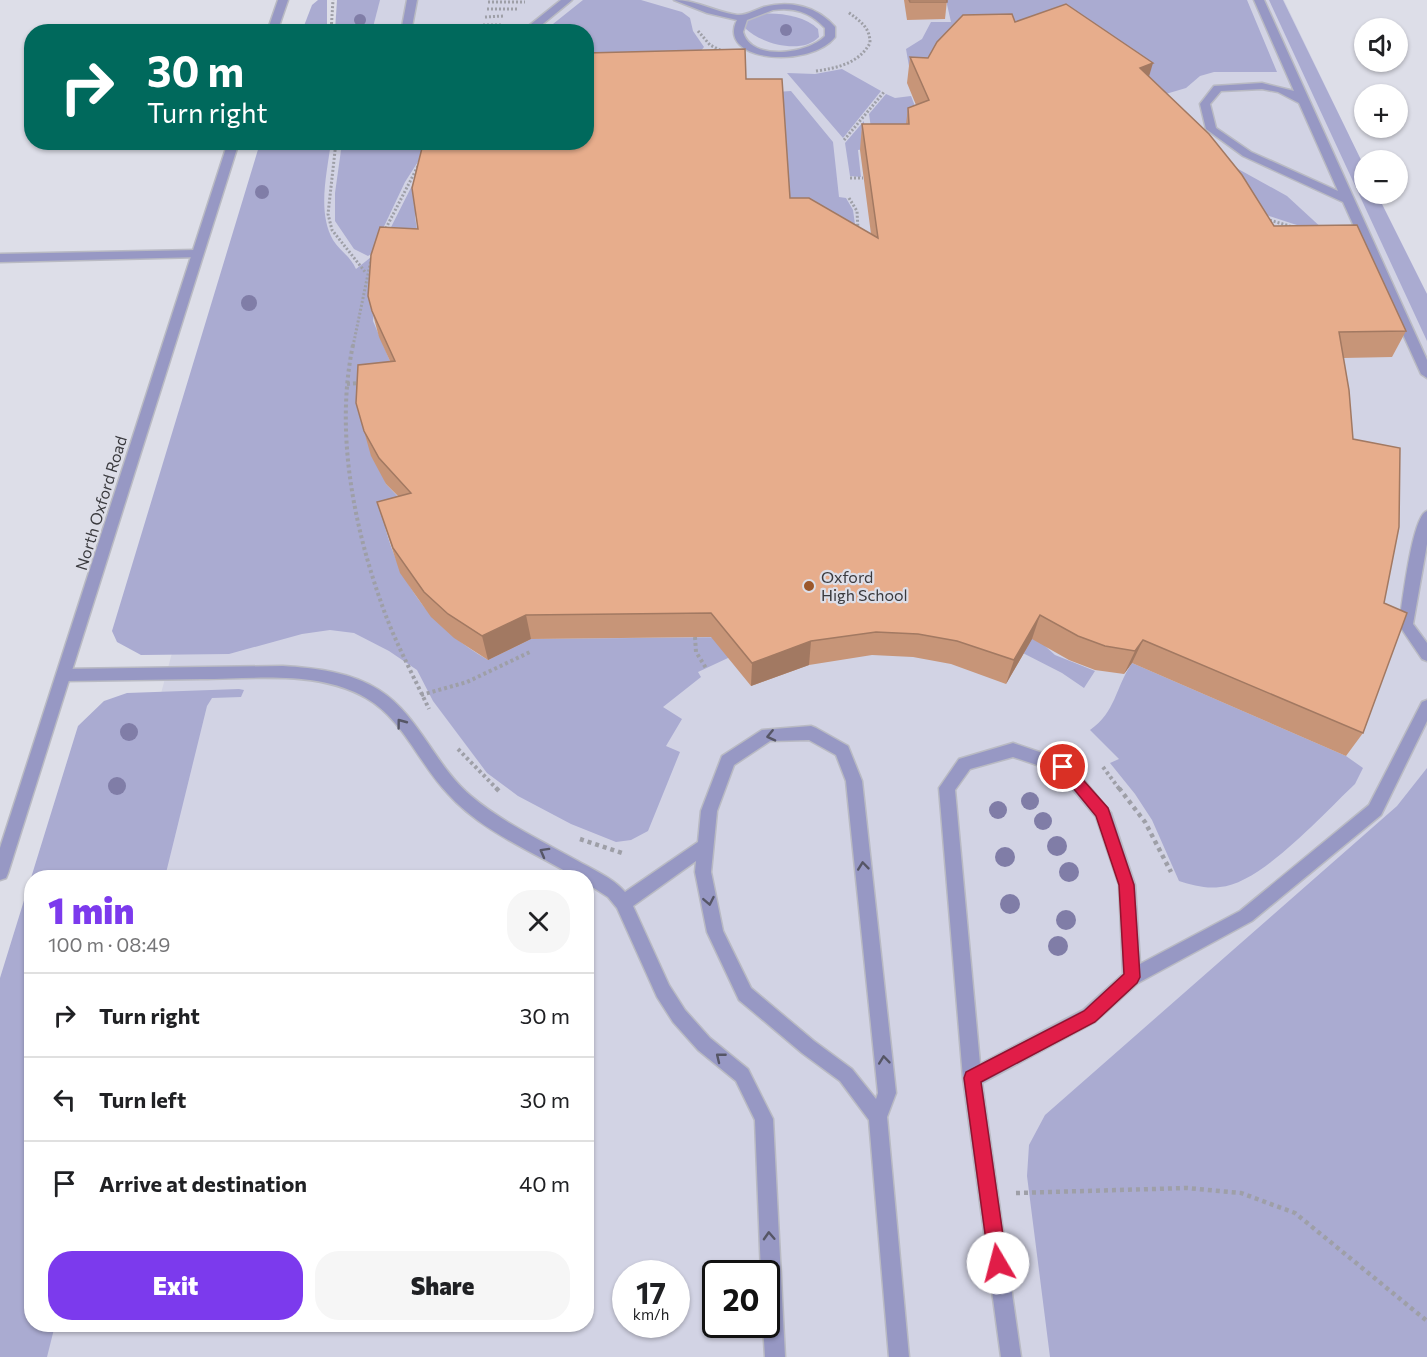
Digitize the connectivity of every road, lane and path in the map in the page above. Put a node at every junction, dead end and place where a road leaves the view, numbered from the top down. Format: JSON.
{"nodes":[{"id":1,"x":283,"y":0,"type":"edge"},
{"id":2,"x":333,"y":0,"type":"edge"},
{"id":3,"x":412,"y":0,"type":"edge"},
{"id":4,"x":567,"y":0,"type":"edge"},
{"id":5,"x":679,"y":0,"type":"edge"},
{"id":6,"x":1259,"y":0,"type":"edge"},
{"id":7,"x":488,"y":2,"type":"dead end"},
{"id":8,"x":525,"y":2,"type":"dead end"},
{"id":9,"x":487,"y":9,"type":"dead end"},
{"id":10,"x":525,"y":9,"type":"dead end"},
{"id":11,"x":504,"y":16,"type":"dead end"},
{"id":12,"x":485,"y":17,"type":"dead end"},
{"id":13,"x":743,"y":18,"type":"junction"},
{"id":14,"x":275,"y":24,"type":"edge"},
{"id":15,"x":332,"y":24,"type":"edge"},
{"id":16,"x":408,"y":24,"type":"edge"},
{"id":17,"x":536,"y":24,"type":"edge"},
{"id":18,"x":716,"y":48,"type":"edge"},
{"id":19,"x":707,"y":52,"type":"edge"},
{"id":20,"x":884,"y":92,"type":"dead end"},
{"id":21,"x":1303,"y":101,"type":"junction"},
{"id":22,"x":864,"y":116,"type":"junction"},
{"id":23,"x":867,"y":121,"type":"edge"},
{"id":24,"x":844,"y":140,"type":"dead end"},
{"id":25,"x":231,"y":150,"type":"edge"},
{"id":26,"x":335,"y":150,"type":"edge"},
{"id":27,"x":420,"y":162,"type":"edge"},
{"id":28,"x":850,"y":178,"type":"dead end"},
{"id":29,"x":863,"y":178,"type":"dead end"},
{"id":30,"x":849,"y":198,"type":"dead end"},
{"id":31,"x":1346,"y":199,"type":"junction"},
{"id":32,"x":1260,"y":217,"type":"edge"},
{"id":33,"x":1298,"y":229,"type":"edge"},
{"id":34,"x":858,"y":231,"type":"edge"},
{"id":35,"x":384,"y":233,"type":"edge"},
{"id":36,"x":377,"y":247,"type":"edge"},
{"id":37,"x":196,"y":254,"type":"junction"},
{"id":38,"x":0,"y":258,"type":"edge"},
{"id":39,"x":367,"y":273,"type":"junction"},
{"id":40,"x":1427,"y":374,"type":"edge"},
{"id":41,"x":369,"y":382,"type":"edge"},
{"id":42,"x":347,"y":384,"type":"junction"},
{"id":43,"x":1427,"y":516,"type":"edge"},
{"id":44,"x":695,"y":637,"type":"edge"},
{"id":45,"x":530,"y":652,"type":"dead end"},
{"id":46,"x":1427,"y":656,"type":"edge"},
{"id":47,"x":706,"y":668,"type":"dead end"},
{"id":48,"x":65,"y":675,"type":"junction"},
{"id":49,"x":421,"y":695,"type":"junction"},
{"id":50,"x":1427,"y":706,"type":"edge"},
{"id":51,"x":431,"y":713,"type":"dead end"},
{"id":52,"x":456,"y":747,"type":"dead end"},
{"id":53,"x":1103,"y":767,"type":"dead end"},
{"id":54,"x":507,"y":798,"type":"dead end"},
{"id":55,"x":573,"y":836,"type":"dead end"},
{"id":56,"x":706,"y":845,"type":"junction"},
{"id":57,"x":622,"y":853,"type":"dead end"},
{"id":58,"x":578,"y":870,"type":"edge"},
{"id":59,"x":1171,"y":872,"type":"dead end"},
{"id":60,"x":0,"y":873,"type":"edge"},
{"id":61,"x":594,"y":878,"type":"edge"},
{"id":62,"x":623,"y":903,"type":"junction"},
{"id":63,"x":1132,"y":977,"type":"junction"},
{"id":64,"x":972,"y":1078,"type":"junction"},
{"id":65,"x":878,"y":1117,"type":"junction"},
{"id":66,"x":988,"y":1193,"type":"junction"},
{"id":67,"x":1427,"y":1321,"type":"edge"},
{"id":68,"x":775,"y":1357,"type":"edge"},
{"id":69,"x":899,"y":1357,"type":"edge"},
{"id":70,"x":1011,"y":1357,"type":"edge"}],
"edges":[{"from":1,"to":14,"type":"street"},
{"from":2,"to":15,"type":"path"},
{"from":3,"to":16,"type":"street"},
{"from":4,"to":17,"type":"street"},
{"from":5,"to":13,"type":"street"},
{"from":6,"to":21,"type":"street"},
{"from":7,"to":8,"type":"path"},
{"from":9,"to":10,"type":"path"},
{"from":11,"to":12,"type":"path"},
{"from":13,"to":13,"type":"street"},
{"from":18,"to":19,"type":"path"},
{"from":20,"to":22,"type":"path"},
{"from":21,"to":31,"type":"street"},
{"from":21,"to":31,"type":"street"},
{"from":22,"to":23,"type":"path"},
{"from":22,"to":24,"type":"path"},
{"from":25,"to":37,"type":"street","name":"North Oxford Road"},
{"from":26,"to":39,"type":"path"},
{"from":27,"to":35,"type":"path"},
{"from":28,"to":29,"type":"path"},
{"from":30,"to":34,"type":"path"},
{"from":31,"to":40,"type":"street"},
{"from":32,"to":33,"type":"path"},
{"from":36,"to":39,"type":"path"},
{"from":37,"to":38,"type":"street"},
{"from":37,"to":48,"type":"street","name":"North Oxford Road"},
{"from":39,"to":42,"type":"path"},
{"from":41,"to":42,"type":"path"},
{"from":42,"to":49,"type":"path"},
{"from":43,"to":46,"type":"street"},
{"from":44,"to":47,"type":"path"},
{"from":45,"to":49,"type":"path"},
{"from":58,"to":48,"type":"street","one_way":true},
{"from":48,"to":60,"type":"street","name":"North Oxford Road"},
{"from":49,"to":51,"type":"path"},
{"from":50,"to":63,"type":"street"},
{"from":52,"to":54,"type":"path"},
{"from":53,"to":59,"type":"path"},
{"from":55,"to":57,"type":"path"},
{"from":56,"to":62,"type":"street"},
{"from":56,"to":65,"type":"street","one_way":true},
{"from":65,"to":56,"type":"street","one_way":true},
{"from":62,"to":61,"type":"street","one_way":true},
{"from":68,"to":62,"type":"street","one_way":true},
{"from":63,"to":64,"type":"street"},
{"from":63,"to":64,"type":"street"},
{"from":64,"to":66,"type":"street"},
{"from":65,"to":69,"type":"street"},
{"from":66,"to":67,"type":"path"},
{"from":66,"to":70,"type":"street"}]}
